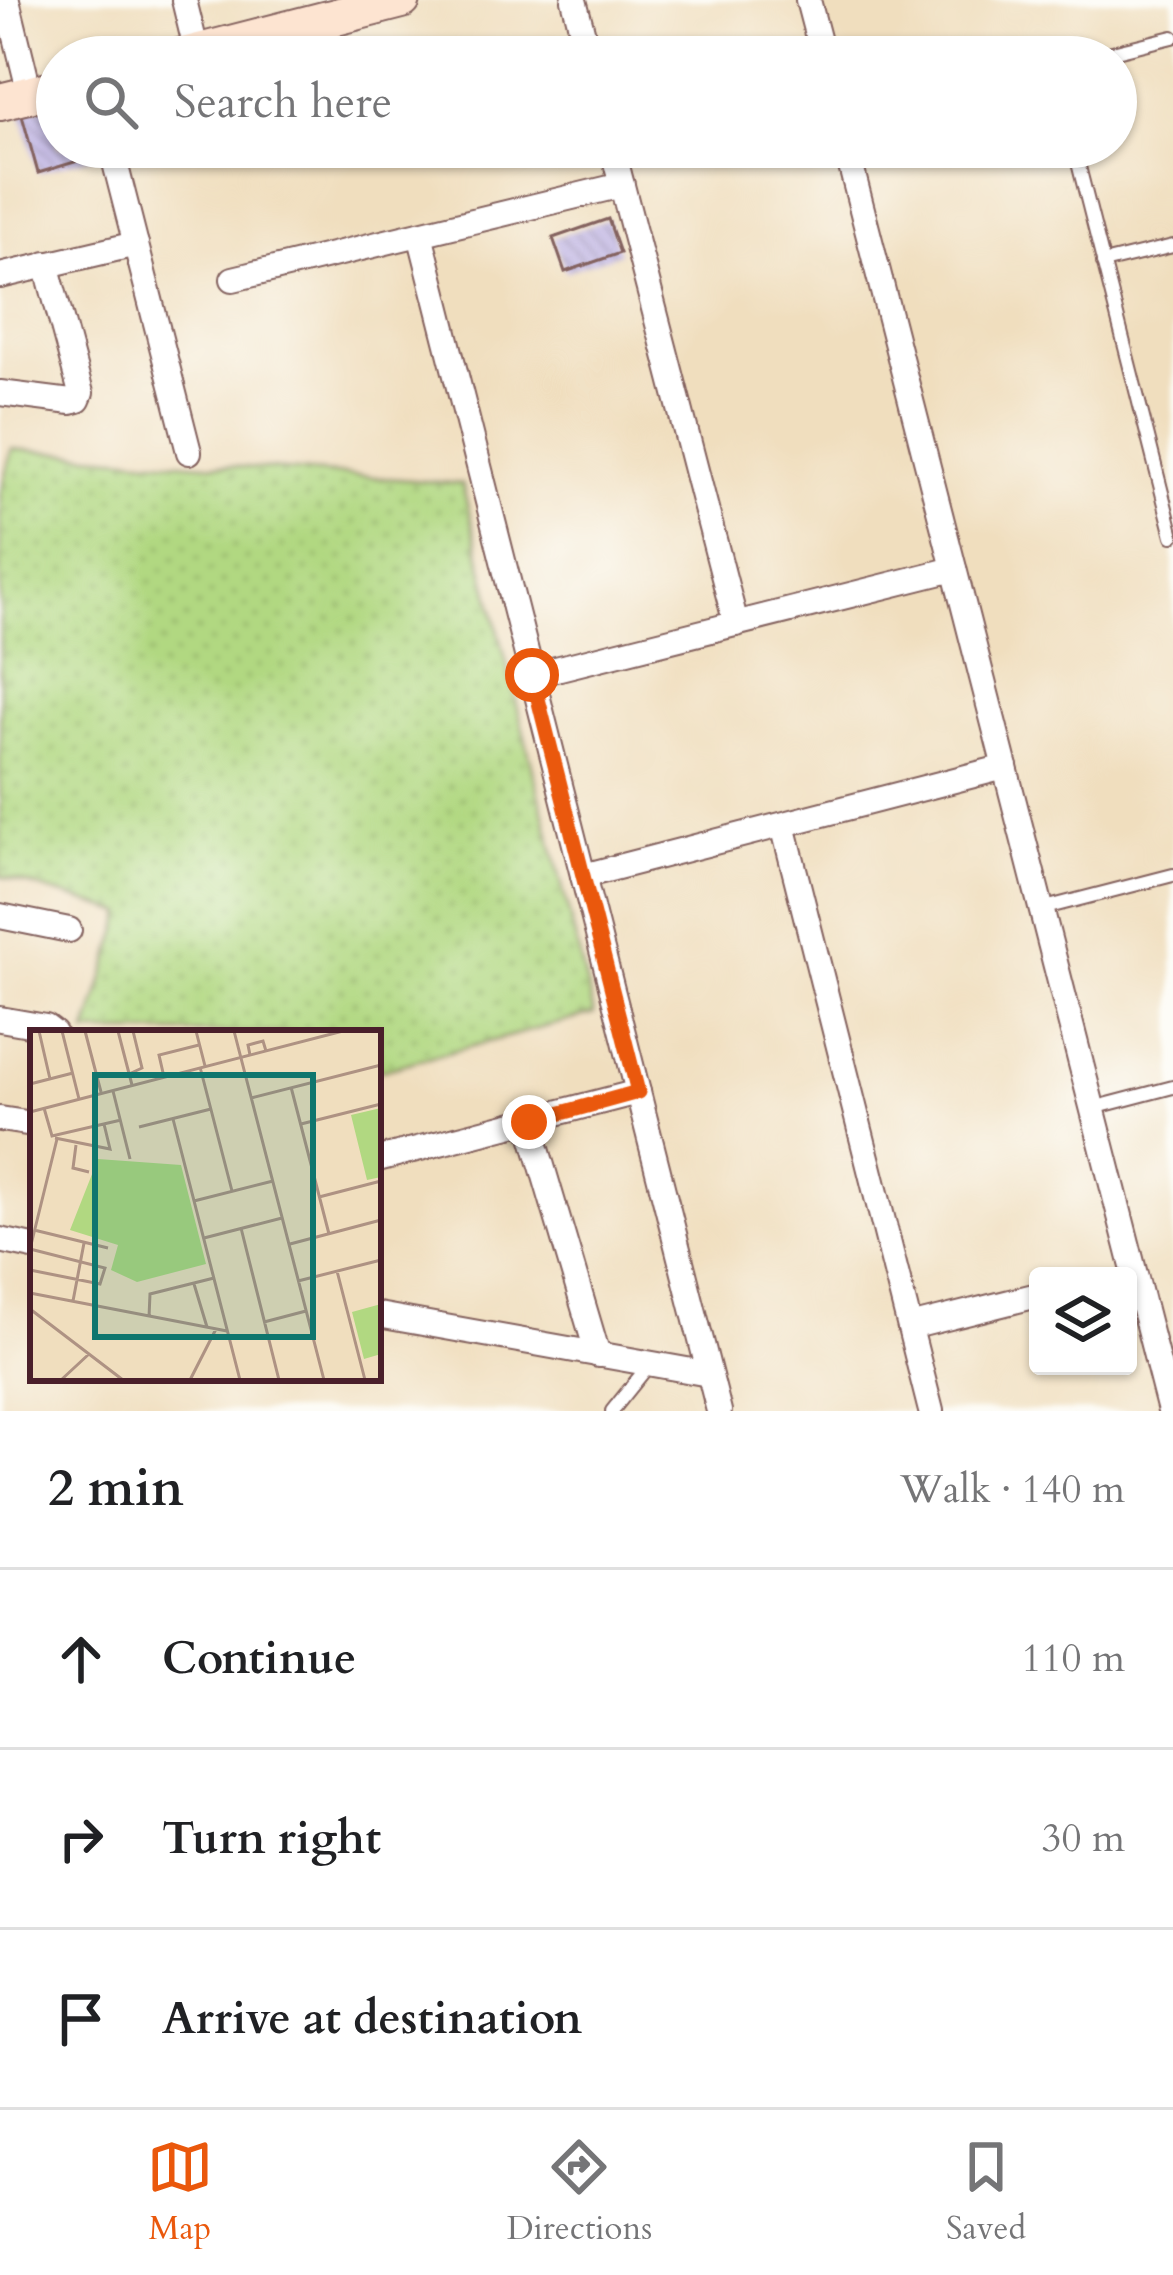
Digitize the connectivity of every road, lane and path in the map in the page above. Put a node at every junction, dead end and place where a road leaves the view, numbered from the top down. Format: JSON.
{"nodes":[{"id":1,"x":7,"y":0,"type":"edge"},
{"id":2,"x":184,"y":0,"type":"edge"},
{"id":3,"x":574,"y":0,"type":"edge"},
{"id":4,"x":808,"y":0,"type":"edge"},
{"id":5,"x":380,"y":3,"type":"edge"},
{"id":6,"x":187,"y":36,"type":"edge"},
{"id":7,"x":258,"y":36,"type":"edge"},
{"id":8,"x":583,"y":36,"type":"edge"},
{"id":9,"x":817,"y":36,"type":"edge"},
{"id":10,"x":1173,"y":37,"type":"edge"},
{"id":11,"x":1137,"y":46,"type":"edge"},
{"id":12,"x":29,"y":94,"type":"edge"},
{"id":13,"x":116,"y":168,"type":"edge"},
{"id":14,"x":618,"y":168,"type":"edge"},
{"id":15,"x":851,"y":168,"type":"edge"},
{"id":16,"x":1079,"y":168,"type":"edge"},
{"id":17,"x":622,"y":185,"type":"junction"},
{"id":18,"x":420,"y":234,"type":"junction"},
{"id":19,"x":136,"y":244,"type":"junction"},
{"id":20,"x":1173,"y":246,"type":"edge"},
{"id":21,"x":1103,"y":263,"type":"junction"},
{"id":22,"x":46,"y":264,"type":"junction"},
{"id":23,"x":0,"y":276,"type":"edge"},
{"id":24,"x":233,"y":279,"type":"dead end"},
{"id":25,"x":0,"y":392,"type":"edge"},
{"id":26,"x":189,"y":452,"type":"dead end"},
{"id":27,"x":1173,"y":536,"type":"edge"},
{"id":28,"x":954,"y":569,"type":"junction"},
{"id":29,"x":736,"y":624,"type":"junction"},
{"id":30,"x":532,"y":675,"type":"junction"},
{"id":31,"x":1005,"y":767,"type":"junction"},
{"id":32,"x":783,"y":824,"type":"junction"},
{"id":33,"x":1173,"y":875,"type":"edge"},
{"id":34,"x":583,"y":876,"type":"junction"},
{"id":35,"x":1041,"y":910,"type":"junction"},
{"id":36,"x":0,"y":916,"type":"edge"},
{"id":37,"x":69,"y":930,"type":"dead end"},
{"id":38,"x":0,"y":1019,"type":"edge"},
{"id":39,"x":49,"y":1030,"type":"edge"},
{"id":40,"x":1173,"y":1088,"type":"edge"},
{"id":41,"x":638,"y":1092,"type":"junction"},
{"id":42,"x":1092,"y":1108,"type":"junction"},
{"id":43,"x":0,"y":1119,"type":"edge"},
{"id":44,"x":529,"y":1122,"type":"junction"},
{"id":45,"x":30,"y":1124,"type":"edge"},
{"id":46,"x":381,"y":1159,"type":"edge"},
{"id":47,"x":0,"y":1240,"type":"edge"},
{"id":48,"x":30,"y":1246,"type":"edge"},
{"id":49,"x":1122,"y":1267,"type":"edge"},
{"id":50,"x":1029,"y":1296,"type":"edge"},
{"id":51,"x":1137,"y":1314,"type":"edge"},
{"id":52,"x":381,"y":1316,"type":"edge"},
{"id":53,"x":910,"y":1327,"type":"junction"},
{"id":54,"x":598,"y":1355,"type":"junction"},
{"id":55,"x":651,"y":1364,"type":"junction"},
{"id":56,"x":709,"y":1374,"type":"junction"},
{"id":57,"x":612,"y":1411,"type":"edge"},
{"id":58,"x":718,"y":1411,"type":"edge"},
{"id":59,"x":931,"y":1411,"type":"edge"},
{"id":60,"x":1170,"y":1411,"type":"edge"}],
"edges":[{"from":1,"to":12,"type":"street"},
{"from":2,"to":6,"type":"street"},
{"from":3,"to":8,"type":"street"},
{"from":4,"to":9,"type":"street"},
{"from":5,"to":7,"type":"main road"},
{"from":10,"to":11,"type":"lane"},
{"from":13,"to":19,"type":"street"},
{"from":14,"to":17,"type":"street"},
{"from":15,"to":28,"type":"street"},
{"from":16,"to":21,"type":"lane"},
{"from":17,"to":18,"type":"street"},
{"from":17,"to":29,"type":"street"},
{"from":18,"to":24,"type":"street"},
{"from":18,"to":30,"type":"street"},
{"from":19,"to":22,"type":"street"},
{"from":19,"to":26,"type":"street"},
{"from":20,"to":21,"type":"lane"},
{"from":21,"to":27,"type":"lane"},
{"from":22,"to":23,"type":"street"},
{"from":22,"to":25,"type":"street"},
{"from":28,"to":29,"type":"street"},
{"from":28,"to":31,"type":"street"},
{"from":29,"to":30,"type":"street"},
{"from":30,"to":34,"type":"street"},
{"from":31,"to":32,"type":"street"},
{"from":31,"to":35,"type":"street"},
{"from":32,"to":34,"type":"street"},
{"from":32,"to":53,"type":"street"},
{"from":33,"to":35,"type":"lane"},
{"from":34,"to":41,"type":"street"},
{"from":35,"to":42,"type":"street"},
{"from":36,"to":37,"type":"street"},
{"from":38,"to":39,"type":"street"},
{"from":40,"to":42,"type":"lane"},
{"from":41,"to":44,"type":"street"},
{"from":41,"to":56,"type":"street"},
{"from":42,"to":49,"type":"street"},
{"from":43,"to":45,"type":"street"},
{"from":44,"to":46,"type":"street"},
{"from":44,"to":54,"type":"street"},
{"from":47,"to":48,"type":"street"},
{"from":50,"to":53,"type":"street"},
{"from":51,"to":60,"type":"street"},
{"from":52,"to":54,"type":"street"},
{"from":53,"to":59,"type":"street"},
{"from":54,"to":55,"type":"street"},
{"from":55,"to":56,"type":"street"},
{"from":55,"to":57,"type":"lane"},
{"from":56,"to":58,"type":"street"}]}
